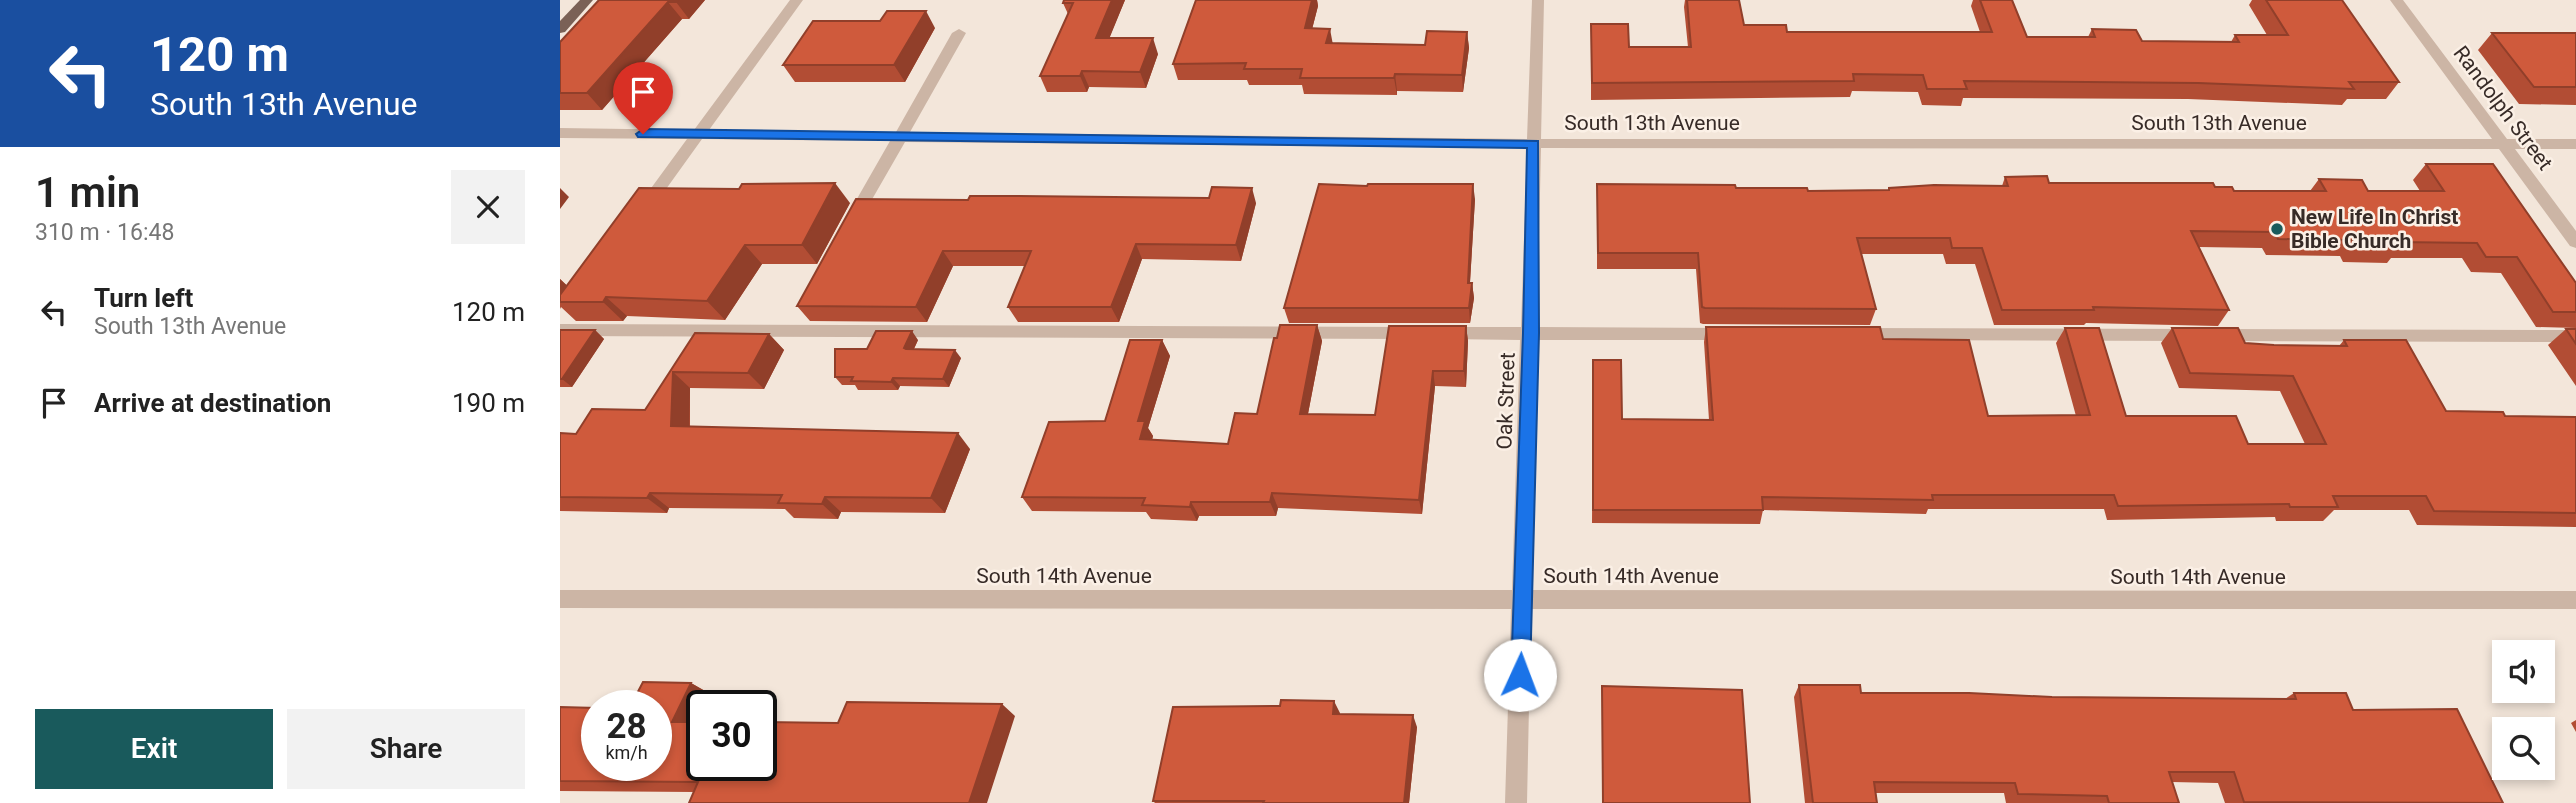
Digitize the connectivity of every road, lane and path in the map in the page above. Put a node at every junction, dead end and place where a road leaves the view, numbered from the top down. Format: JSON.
{"nodes":[{"id":1,"x":587,"y":0,"type":"edge"},
{"id":2,"x":797,"y":0,"type":"edge"},
{"id":3,"x":1538,"y":0,"type":"edge"},
{"id":4,"x":2396,"y":0,"type":"edge"},
{"id":5,"x":560,"y":29,"type":"edge"},
{"id":6,"x":959,"y":33,"type":"dead end"},
{"id":7,"x":560,"y":133,"type":"edge"},
{"id":8,"x":698,"y":134,"type":"junction"},
{"id":9,"x":901,"y":135,"type":"junction"},
{"id":10,"x":1533,"y":144,"type":"junction"},
{"id":11,"x":2503,"y":144,"type":"junction"},
{"id":12,"x":2576,"y":144,"type":"edge"},
{"id":13,"x":635,"y":222,"type":"edge"},
{"id":14,"x":849,"y":227,"type":"edge"},
{"id":15,"x":2576,"y":242,"type":"edge"},
{"id":16,"x":562,"y":324,"type":"edge"},
{"id":17,"x":1531,"y":333,"type":"junction"},
{"id":18,"x":1744,"y":334,"type":"edge"},
{"id":19,"x":1841,"y":334,"type":"edge"},
{"id":20,"x":2576,"y":336,"type":"edge"},
{"id":21,"x":1522,"y":598,"type":"junction"},
{"id":22,"x":560,"y":599,"type":"edge"},
{"id":23,"x":2576,"y":600,"type":"edge"},
{"id":24,"x":1516,"y":803,"type":"edge"}],
"edges":[{"from":1,"to":5,"type":"main road"},
{"from":2,"to":8,"type":"street"},
{"from":3,"to":10,"type":"street","name":"Oak Street"},
{"from":4,"to":11,"type":"street","name":"Randolph Street"},
{"from":6,"to":9,"type":"street"},
{"from":7,"to":8,"type":"street","name":"South 13th Avenue"},
{"from":8,"to":9,"type":"street","name":"South 13th Avenue"},
{"from":8,"to":13,"type":"street"},
{"from":9,"to":10,"type":"street","name":"South 13th Avenue"},
{"from":9,"to":14,"type":"street"},
{"from":10,"to":11,"type":"street","name":"South 13th Avenue"},
{"from":10,"to":17,"type":"street","name":"Oak Street"},
{"from":11,"to":12,"type":"street","name":"South 13th Avenue"},
{"from":11,"to":15,"type":"street","name":"Randolph Street"},
{"from":16,"to":17,"type":"street"},
{"from":17,"to":18,"type":"street"},
{"from":17,"to":21,"type":"street","name":"Oak Street"},
{"from":19,"to":20,"type":"street"},
{"from":21,"to":22,"type":"street","name":"South 14th Avenue"},
{"from":21,"to":23,"type":"street","name":"South 14th Avenue"},
{"from":21,"to":24,"type":"street","name":"Oak Street"}]}
